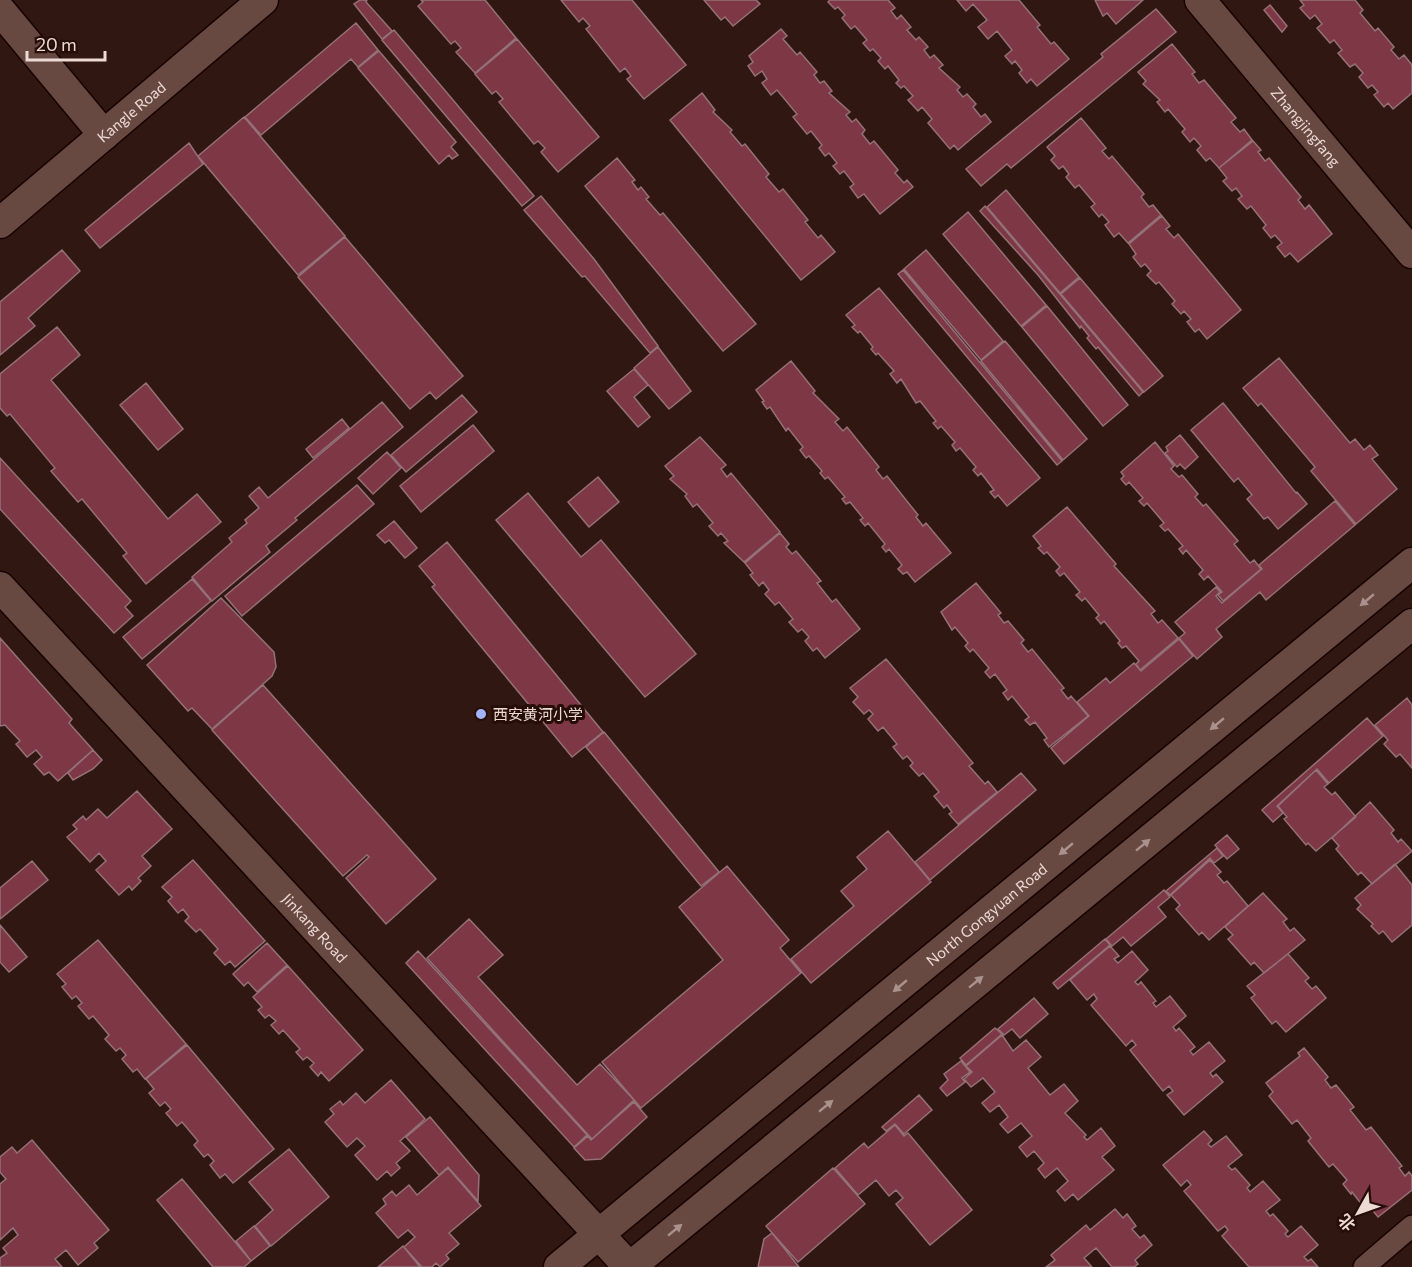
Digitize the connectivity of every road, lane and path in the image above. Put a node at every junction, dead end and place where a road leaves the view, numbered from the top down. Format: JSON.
{"nodes":[{"id":1,"x":263,"y":0,"type":"edge"},
{"id":2,"x":1206,"y":2,"type":"edge"},
{"id":3,"x":0,"y":10,"type":"edge"},
{"id":4,"x":104,"y":135,"type":"junction"},
{"id":5,"x":0,"y":223,"type":"edge"},
{"id":6,"x":1412,"y":253,"type":"edge"},
{"id":7,"x":1412,"y":563,"type":"edge"},
{"id":8,"x":0,"y":587,"type":"edge"},
{"id":9,"x":1412,"y":624,"type":"edge"},
{"id":10,"x":1412,"y":1226,"type":"edge"},
{"id":11,"x":598,"y":1235,"type":"junction"},
{"id":12,"x":559,"y":1267,"type":"edge"},
{"id":13,"x":629,"y":1267,"type":"edge"},
{"id":14,"x":1364,"y":1267,"type":"edge"}],
"edges":[{"from":1,"to":4,"type":"main road","name":"Kangle Road"},
{"from":2,"to":6,"type":"main road","name":"Zhangjingfang"},
{"from":3,"to":4,"type":"main road"},
{"from":4,"to":5,"type":"main road","name":"Kangle Road"},
{"from":7,"to":11,"type":"main road","name":"North Gongyuan Road","one_way":true},
{"from":8,"to":11,"type":"main road","name":"Jinkang Road"},
{"from":13,"to":9,"type":"main road","one_way":true},
{"from":10,"to":14,"type":"street"},
{"from":11,"to":12,"type":"main road","name":"North Gongyuan Road"},
{"from":11,"to":13,"type":"main road","name":"Jinkang Road"}]}
